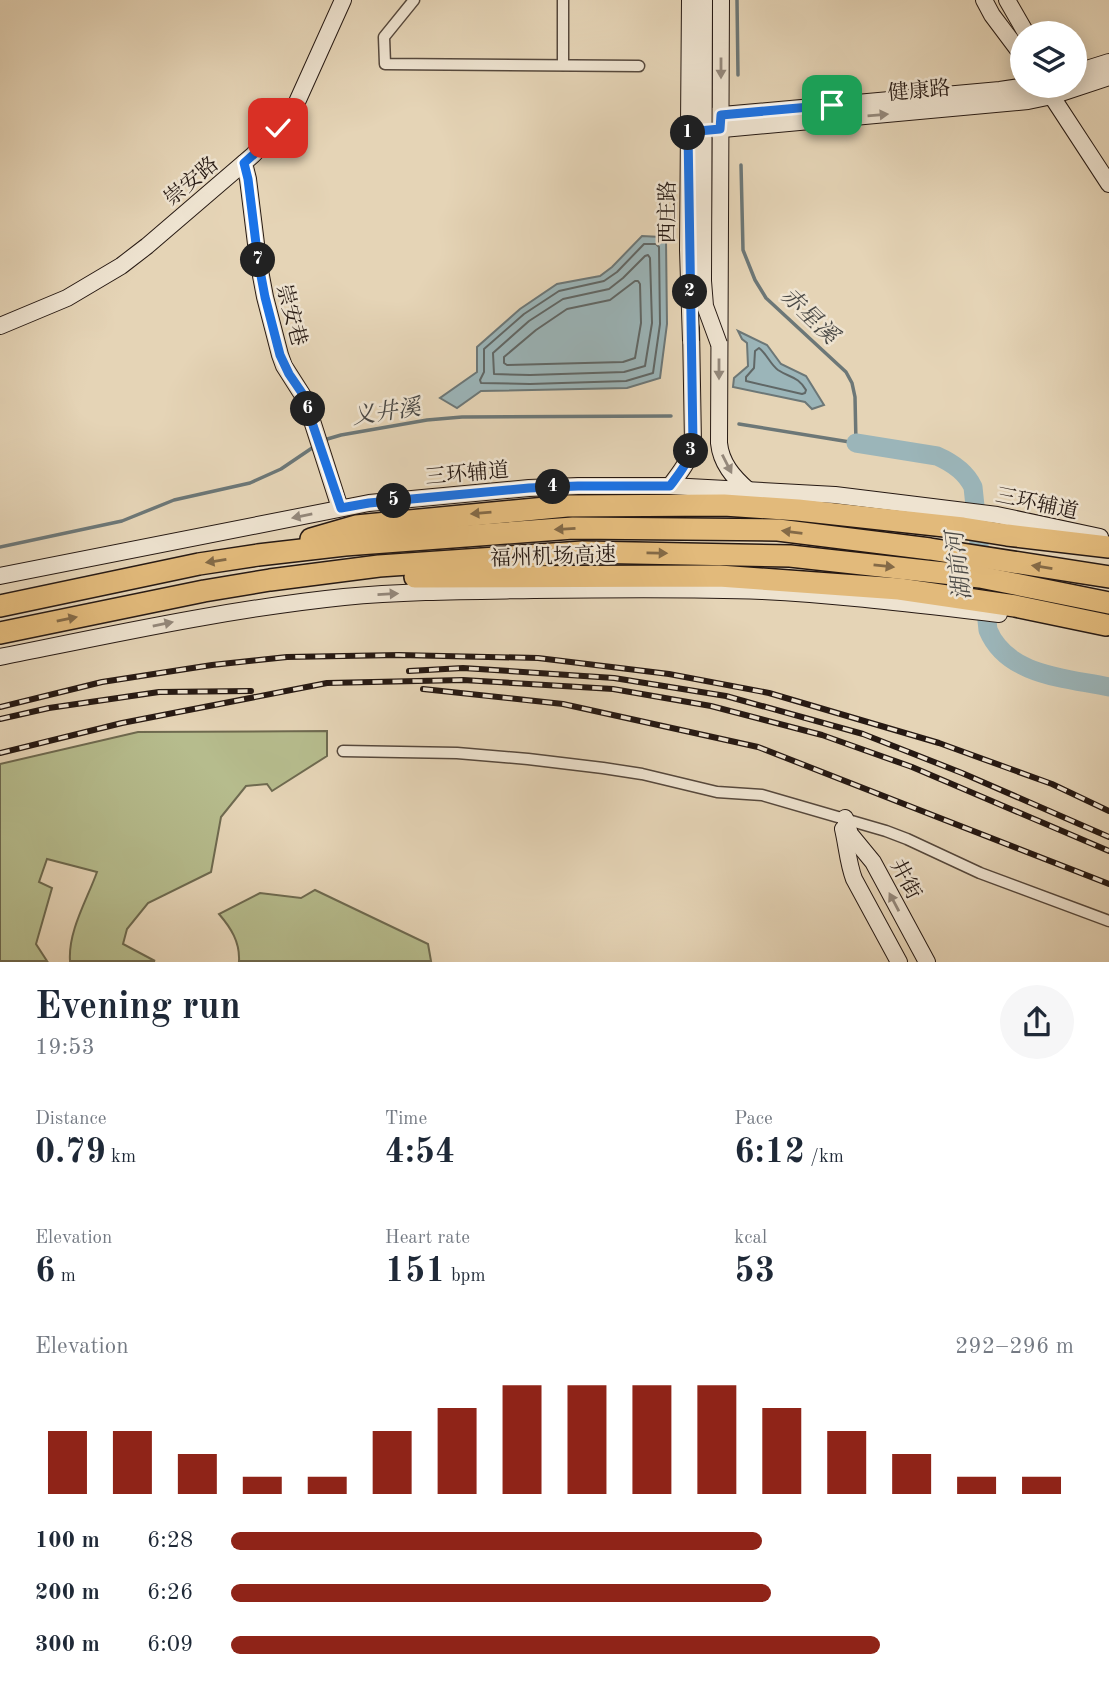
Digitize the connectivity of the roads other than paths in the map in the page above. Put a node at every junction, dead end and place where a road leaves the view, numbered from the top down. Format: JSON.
{"nodes":[{"id":1,"x":343,"y":0,"type":"edge"},
{"id":2,"x":414,"y":0,"type":"edge"},
{"id":3,"x":563,"y":0,"type":"edge"},
{"id":4,"x":688,"y":0,"type":"edge"},
{"id":5,"x":704,"y":0,"type":"edge"},
{"id":6,"x":721,"y":0,"type":"edge"},
{"id":7,"x":984,"y":0,"type":"edge"},
{"id":8,"x":1007,"y":0,"type":"edge"},
{"id":9,"x":1019,"y":21,"type":"edge"},
{"id":10,"x":1010,"y":39,"type":"edge"},
{"id":11,"x":1109,"y":62,"type":"edge"},
{"id":12,"x":563,"y":65,"type":"junction"},
{"id":13,"x":639,"y":66,"type":"dead end"},
{"id":14,"x":1087,"y":69,"type":"edge"},
{"id":15,"x":1109,"y":77,"type":"edge"},
{"id":16,"x":1087,"y":82,"type":"edge"},
{"id":17,"x":1010,"y":88,"type":"edge"},
{"id":18,"x":1024,"y":98,"type":"edge"},
{"id":19,"x":1060,"y":98,"type":"edge"},
{"id":20,"x":1061,"y":98,"type":"edge"},
{"id":21,"x":721,"y":122,"type":"junction"},
{"id":22,"x":688,"y":125,"type":"junction"},
{"id":23,"x":244,"y":163,"type":"junction"},
{"id":24,"x":1109,"y":164,"type":"edge"},
{"id":25,"x":1109,"y":184,"type":"edge"},
{"id":26,"x":0,"y":326,"type":"edge"},
{"id":27,"x":691,"y":341,"type":"junction"},
{"id":28,"x":719,"y":344,"type":"junction"},
{"id":29,"x":670,"y":486,"type":"junction"},
{"id":30,"x":748,"y":490,"type":"junction"},
{"id":31,"x":341,"y":508,"type":"junction"},
{"id":32,"x":959,"y":518,"type":"junction"},
{"id":33,"x":1109,"y":540,"type":"edge"},
{"id":34,"x":1109,"y":547,"type":"edge"},
{"id":35,"x":258,"y":555,"type":"junction"},
{"id":36,"x":0,"y":576,"type":"edge"},
{"id":37,"x":1109,"y":577,"type":"edge"},
{"id":38,"x":270,"y":580,"type":"junction"},
{"id":39,"x":1109,"y":603,"type":"edge"},
{"id":40,"x":970,"y":605,"type":"junction"},
{"id":41,"x":0,"y":606,"type":"edge"},
{"id":42,"x":1108,"y":625,"type":"edge"},
{"id":43,"x":0,"y":633,"type":"edge"},
{"id":44,"x":0,"y":657,"type":"edge"},
{"id":45,"x":343,"y":751,"type":"dead end"},
{"id":46,"x":842,"y":818,"type":"junction"},
{"id":47,"x":1109,"y":921,"type":"edge"},
{"id":48,"x":899,"y":961,"type":"edge"},
{"id":49,"x":927,"y":961,"type":"edge"}],
"edges":[{"from":1,"to":23,"type":"street","name":"崇安路"},
{"from":2,"to":12,"type":"street"},
{"from":3,"to":12,"type":"street"},
{"from":4,"to":22,"type":"street"},
{"from":4,"to":27,"type":"street","name":"西庄路","bridge":true},
{"from":5,"to":28,"type":"street","bridge":true},
{"from":6,"to":21,"type":"street","one_way":true},
{"from":7,"to":10,"type":"street"},
{"from":8,"to":9,"type":"street"},
{"from":11,"to":14,"type":"street"},
{"from":12,"to":13,"type":"street"},
{"from":15,"to":16,"type":"street","name":"健康路"},
{"from":17,"to":21,"type":"street","name":"健康路"},
{"from":21,"to":18,"type":"street","name":"健康路","one_way":true},
{"from":19,"to":25,"type":"street"},
{"from":20,"to":24,"type":"street"},
{"from":21,"to":22,"type":"street","name":"健康路"},
{"from":21,"to":28,"type":"street"},
{"from":22,"to":27,"type":"street"},
{"from":23,"to":26,"type":"street","name":"崇安路"},
{"from":23,"to":31,"type":"street","name":"崇安巷"},
{"from":27,"to":29,"type":"street"},
{"from":28,"to":30,"type":"street","one_way":true},
{"from":29,"to":30,"type":"street","name":"三环辅道"},
{"from":29,"to":31,"type":"street","name":"三环辅道"},
{"from":30,"to":32,"type":"street","name":"三环辅道"},
{"from":31,"to":36,"type":"street","name":"三环辅道","one_way":true},
{"from":32,"to":33,"type":"street","name":"三环辅道"},
{"from":32,"to":34,"type":"highway"},
{"from":32,"to":35,"type":"highway","one_way":true},
{"from":37,"to":35,"type":"highway","name":"福州机场高速","one_way":true},
{"from":35,"to":41,"type":"highway","name":"福州机场高速","one_way":true},
{"from":38,"to":39,"type":"highway","name":"福州机场高速","one_way":true},
{"from":38,"to":40,"type":"highway"},
{"from":43,"to":38,"type":"highway","name":"福州机场高速","one_way":true},
{"from":40,"to":42,"type":"highway"},
{"from":44,"to":40,"type":"street","one_way":true},
{"from":45,"to":46,"type":"street"},
{"from":46,"to":47,"type":"street"},
{"from":46,"to":48,"type":"street"},
{"from":49,"to":46,"type":"street","name":"井街","one_way":true}]}
